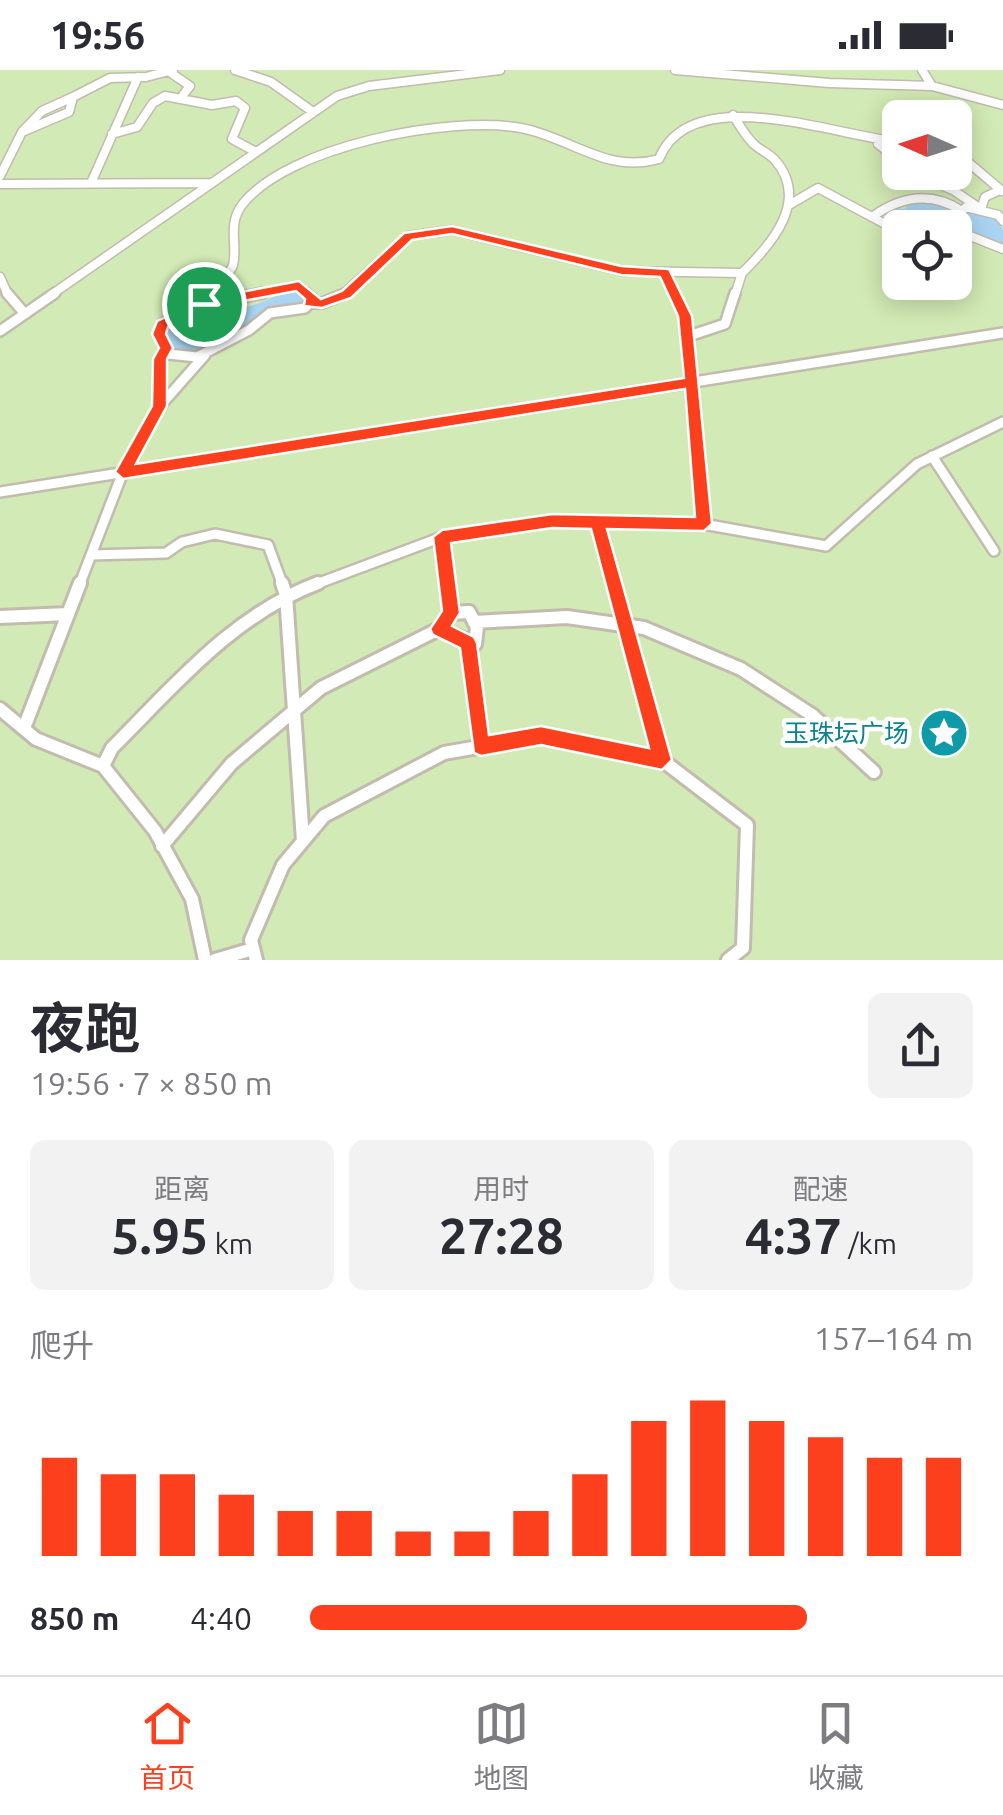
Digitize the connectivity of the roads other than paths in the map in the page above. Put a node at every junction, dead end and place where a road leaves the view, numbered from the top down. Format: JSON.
{"nodes":[{"id":1,"x":235,"y":70,"type":"edge"},
{"id":2,"x":500,"y":70,"type":"edge"},
{"id":3,"x":675,"y":70,"type":"edge"},
{"id":4,"x":922,"y":70,"type":"edge"},
{"id":5,"x":171,"y":71,"type":"edge"},
{"id":6,"x":138,"y":77,"type":"junction"},
{"id":7,"x":932,"y":86,"type":"junction"},
{"id":8,"x":183,"y":95,"type":"junction"},
{"id":9,"x":73,"y":97,"type":"junction"},
{"id":10,"x":1003,"y":105,"type":"edge"},
{"id":11,"x":313,"y":112,"type":"junction"},
{"id":12,"x":733,"y":114,"type":"junction"},
{"id":13,"x":19,"y":133,"type":"junction"},
{"id":14,"x":112,"y":134,"type":"junction"},
{"id":15,"x":877,"y":143,"type":"junction"},
{"id":16,"x":882,"y":143,"type":"edge"},
{"id":17,"x":882,"y":147,"type":"edge"},
{"id":18,"x":256,"y":152,"type":"junction"},
{"id":19,"x":972,"y":161,"type":"edge"},
{"id":20,"x":0,"y":176,"type":"edge"},
{"id":21,"x":90,"y":182,"type":"junction"},
{"id":22,"x":212,"y":183,"type":"junction"},
{"id":23,"x":0,"y":184,"type":"edge"},
{"id":24,"x":953,"y":190,"type":"edge"},
{"id":25,"x":1002,"y":190,"type":"edge"},
{"id":26,"x":789,"y":205,"type":"junction"},
{"id":27,"x":981,"y":210,"type":"junction"},
{"id":28,"x":872,"y":217,"type":"junction"},
{"id":29,"x":1003,"y":221,"type":"edge"},
{"id":30,"x":882,"y":222,"type":"edge"},
{"id":31,"x":972,"y":237,"type":"edge"},
{"id":32,"x":1003,"y":249,"type":"edge"},
{"id":33,"x":664,"y":272,"type":"junction"},
{"id":34,"x":742,"y":274,"type":"junction"},
{"id":35,"x":0,"y":278,"type":"edge"},
{"id":36,"x":309,"y":302,"type":"junction"},
{"id":37,"x":204,"y":304,"type":"junction"},
{"id":38,"x":25,"y":314,"type":"junction"},
{"id":39,"x":0,"y":331,"type":"edge"},
{"id":40,"x":1003,"y":333,"type":"edge"},
{"id":41,"x":686,"y":338,"type":"junction"},
{"id":42,"x":213,"y":347,"type":"junction"},
{"id":43,"x":166,"y":348,"type":"junction"},
{"id":44,"x":692,"y":382,"type":"junction"},
{"id":45,"x":159,"y":406,"type":"junction"},
{"id":46,"x":1003,"y":422,"type":"edge"},
{"id":47,"x":932,"y":456,"type":"junction"},
{"id":48,"x":123,"y":472,"type":"junction"},
{"id":49,"x":0,"y":492,"type":"edge"},
{"id":50,"x":597,"y":522,"type":"junction"},
{"id":51,"x":704,"y":524,"type":"junction"},
{"id":52,"x":442,"y":537,"type":"junction"},
{"id":53,"x":994,"y":551,"type":"dead end"},
{"id":54,"x":91,"y":555,"type":"junction"},
{"id":55,"x":286,"y":595,"type":"junction"},
{"id":56,"x":451,"y":613,"type":"junction"},
{"id":57,"x":68,"y":614,"type":"junction"},
{"id":58,"x":0,"y":617,"type":"edge"},
{"id":59,"x":474,"y":622,"type":"junction"},
{"id":60,"x":625,"y":625,"type":"junction"},
{"id":61,"x":439,"y":629,"type":"junction"},
{"id":62,"x":468,"y":643,"type":"junction"},
{"id":63,"x":0,"y":710,"type":"edge"},
{"id":64,"x":294,"y":711,"type":"junction"},
{"id":65,"x":24,"y":728,"type":"junction"},
{"id":66,"x":481,"y":746,"type":"junction"},
{"id":67,"x":662,"y":760,"type":"junction"},
{"id":68,"x":103,"y":766,"type":"junction"},
{"id":69,"x":874,"y":772,"type":"dead end"},
{"id":70,"x":302,"y":842,"type":"junction"},
{"id":71,"x":162,"y":846,"type":"junction"},
{"id":72,"x":255,"y":955,"type":"edge"},
{"id":73,"x":205,"y":960,"type":"edge"},
{"id":74,"x":214,"y":960,"type":"edge"},
{"id":75,"x":728,"y":960,"type":"edge"}],
"edges":[{"from":1,"to":11,"type":"lane"},
{"from":2,"to":11,"type":"lane"},
{"from":3,"to":7,"type":"lane"},
{"from":4,"to":7,"type":"lane"},
{"from":5,"to":6,"type":"lane"},
{"from":5,"to":8,"type":"lane"},
{"from":6,"to":9,"type":"lane"},
{"from":6,"to":14,"type":"lane"},
{"from":7,"to":10,"type":"lane"},
{"from":8,"to":14,"type":"lane"},
{"from":8,"to":18,"type":"lane"},
{"from":9,"to":13,"type":"lane"},
{"from":9,"to":13,"type":"lane"},
{"from":11,"to":18,"type":"lane"},
{"from":12,"to":15,"type":"lane"},
{"from":12,"to":26,"type":"lane"},
{"from":12,"to":37,"type":"lane"},
{"from":13,"to":20,"type":"lane"},
{"from":14,"to":21,"type":"lane"},
{"from":15,"to":16,"type":"lane"},
{"from":15,"to":17,"type":"lane"},
{"from":18,"to":22,"type":"lane"},
{"from":19,"to":25,"type":"lane"},
{"from":21,"to":22,"type":"lane"},
{"from":21,"to":23,"type":"lane"},
{"from":22,"to":38,"type":"lane"},
{"from":24,"to":27,"type":"lane"},
{"from":25,"to":27,"type":"lane"},
{"from":26,"to":28,"type":"lane"},
{"from":26,"to":34,"type":"lane"},
{"from":27,"to":28,"type":"lane"},
{"from":27,"to":29,"type":"lane"},
{"from":28,"to":30,"type":"lane"},
{"from":31,"to":32,"type":"lane"},
{"from":33,"to":34,"type":"lane"},
{"from":33,"to":36,"type":"lane"},
{"from":33,"to":41,"type":"lane"},
{"from":34,"to":41,"type":"lane"},
{"from":35,"to":38,"type":"lane"},
{"from":36,"to":37,"type":"lane"},
{"from":36,"to":42,"type":"lane"},
{"from":37,"to":43,"type":"lane"},
{"from":38,"to":39,"type":"lane"},
{"from":40,"to":44,"type":"lane"},
{"from":41,"to":44,"type":"lane"},
{"from":42,"to":43,"type":"lane"},
{"from":42,"to":45,"type":"lane"},
{"from":43,"to":45,"type":"lane"},
{"from":44,"to":48,"type":"lane"},
{"from":44,"to":51,"type":"lane"},
{"from":45,"to":48,"type":"lane"},
{"from":46,"to":47,"type":"lane"},
{"from":47,"to":51,"type":"lane"},
{"from":47,"to":53,"type":"lane"},
{"from":48,"to":49,"type":"lane"},
{"from":48,"to":54,"type":"lane"},
{"from":50,"to":51,"type":"lane"},
{"from":50,"to":52,"type":"lane"},
{"from":50,"to":60,"type":"lane"},
{"from":52,"to":55,"type":"lane"},
{"from":52,"to":56,"type":"lane"},
{"from":54,"to":55,"type":"lane"},
{"from":54,"to":57,"type":"lane"},
{"from":55,"to":64,"type":"lane"},
{"from":55,"to":68,"type":"lane"},
{"from":56,"to":59,"type":"lane"},
{"from":56,"to":61,"type":"lane"},
{"from":57,"to":58,"type":"lane"},
{"from":57,"to":65,"type":"lane"},
{"from":59,"to":60,"type":"lane"},
{"from":59,"to":62,"type":"lane"},
{"from":60,"to":67,"type":"lane"},
{"from":60,"to":69,"type":"lane"},
{"from":61,"to":62,"type":"lane"},
{"from":61,"to":64,"type":"lane"},
{"from":62,"to":66,"type":"lane"},
{"from":63,"to":65,"type":"lane"},
{"from":64,"to":70,"type":"lane"},
{"from":64,"to":71,"type":"lane"},
{"from":65,"to":68,"type":"lane"},
{"from":66,"to":67,"type":"lane"},
{"from":66,"to":70,"type":"lane"},
{"from":67,"to":75,"type":"lane"},
{"from":68,"to":71,"type":"lane"},
{"from":70,"to":72,"type":"lane"},
{"from":71,"to":73,"type":"lane"},
{"from":72,"to":74,"type":"lane"}]}
